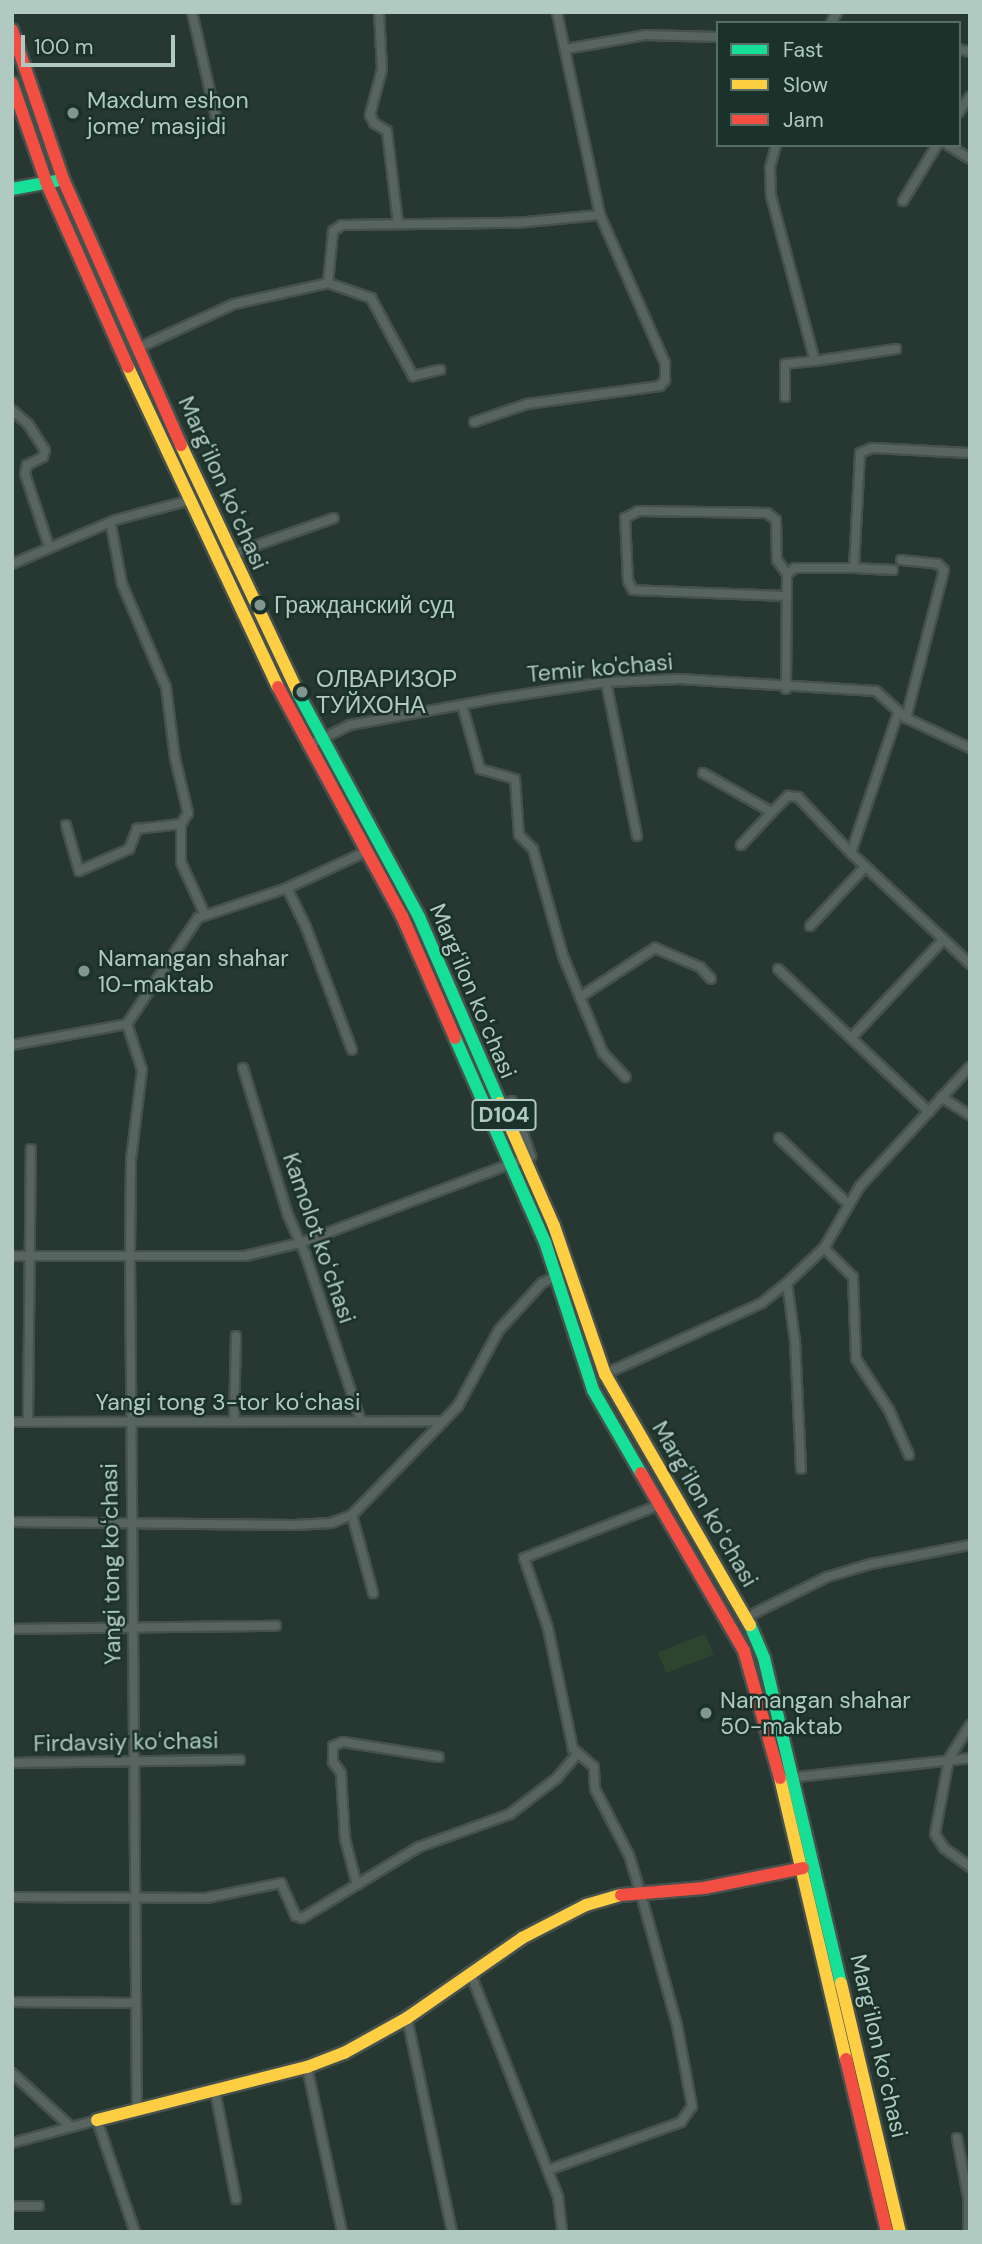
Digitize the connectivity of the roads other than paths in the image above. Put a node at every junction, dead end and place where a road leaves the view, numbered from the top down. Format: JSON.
{"nodes":[{"id":1,"x":192,"y":12,"type":"edge"},
{"id":2,"x":379,"y":12,"type":"edge"},
{"id":3,"x":557,"y":12,"type":"edge"},
{"id":4,"x":12,"y":30,"type":"edge"},
{"id":5,"x":716,"y":37,"type":"edge"},
{"id":6,"x":566,"y":49,"type":"junction"},
{"id":7,"x":12,"y":83,"type":"edge"},
{"id":8,"x":216,"y":118,"type":"dead end"},
{"id":9,"x":775,"y":147,"type":"edge"},
{"id":10,"x":936,"y":147,"type":"edge"},
{"id":11,"x":951,"y":147,"type":"edge"},
{"id":12,"x":970,"y":159,"type":"edge"},
{"id":13,"x":62,"y":179,"type":"junction"},
{"id":14,"x":47,"y":184,"type":"junction"},
{"id":15,"x":12,"y":189,"type":"edge"},
{"id":16,"x":903,"y":201,"type":"dead end"},
{"id":17,"x":600,"y":215,"type":"junction"},
{"id":18,"x":398,"y":223,"type":"junction"},
{"id":19,"x":328,"y":282,"type":"junction"},
{"id":20,"x":139,"y":347,"type":"junction"},
{"id":21,"x":896,"y":349,"type":"dead end"},
{"id":22,"x":816,"y":361,"type":"junction"},
{"id":23,"x":440,"y":370,"type":"dead end"},
{"id":24,"x":785,"y":397,"type":"dead end"},
{"id":25,"x":12,"y":410,"type":"edge"},
{"id":26,"x":474,"y":422,"type":"dead end"},
{"id":27,"x":970,"y":453,"type":"edge"},
{"id":28,"x":187,"y":501,"type":"junction"},
{"id":29,"x":334,"y":519,"type":"dead end"},
{"id":30,"x":111,"y":525,"type":"junction"},
{"id":31,"x":49,"y":546,"type":"junction"},
{"id":32,"x":229,"y":555,"type":"junction"},
{"id":33,"x":901,"y":560,"type":"dead end"},
{"id":34,"x":12,"y":564,"type":"edge"},
{"id":35,"x":854,"y":568,"type":"junction"},
{"id":36,"x":893,"y":570,"type":"dead end"},
{"id":37,"x":786,"y":574,"type":"junction"},
{"id":38,"x":786,"y":596,"type":"junction"},
{"id":39,"x":606,"y":682,"type":"junction"},
{"id":40,"x":786,"y":689,"type":"junction"},
{"id":41,"x":463,"y":708,"type":"junction"},
{"id":42,"x":902,"y":715,"type":"junction"},
{"id":43,"x":321,"y":739,"type":"junction"},
{"id":44,"x":307,"y":746,"type":"junction"},
{"id":45,"x":970,"y":748,"type":"edge"},
{"id":46,"x":703,"y":773,"type":"dead end"},
{"id":47,"x":772,"y":812,"type":"junction"},
{"id":48,"x":181,"y":824,"type":"junction"},
{"id":49,"x":66,"y":825,"type":"dead end"},
{"id":50,"x":637,"y":836,"type":"dead end"},
{"id":51,"x":741,"y":845,"type":"dead end"},
{"id":52,"x":368,"y":851,"type":"junction"},
{"id":53,"x":851,"y":853,"type":"junction"},
{"id":54,"x":865,"y":867,"type":"junction"},
{"id":55,"x":287,"y":888,"type":"junction"},
{"id":56,"x":205,"y":915,"type":"junction"},
{"id":57,"x":810,"y":926,"type":"dead end"},
{"id":58,"x":943,"y":940,"type":"junction"},
{"id":59,"x":970,"y":964,"type":"edge"},
{"id":60,"x":778,"y":969,"type":"dead end"},
{"id":61,"x":711,"y":979,"type":"dead end"},
{"id":62,"x":580,"y":997,"type":"junction"},
{"id":63,"x":127,"y":1024,"type":"junction"},
{"id":64,"x":850,"y":1038,"type":"junction"},
{"id":65,"x":12,"y":1045,"type":"edge"},
{"id":66,"x":352,"y":1051,"type":"dead end"},
{"id":67,"x":970,"y":1067,"type":"edge"},
{"id":68,"x":243,"y":1068,"type":"dead end"},
{"id":69,"x":625,"y":1077,"type":"dead end"},
{"id":70,"x":941,"y":1097,"type":"junction"},
{"id":71,"x":929,"y":1111,"type":"junction"},
{"id":72,"x":970,"y":1115,"type":"edge"},
{"id":73,"x":779,"y":1138,"type":"dead end"},
{"id":74,"x":31,"y":1149,"type":"dead end"},
{"id":75,"x":524,"y":1159,"type":"junction"},
{"id":76,"x":510,"y":1166,"type":"junction"},
{"id":77,"x":848,"y":1203,"type":"junction"},
{"id":78,"x":300,"y":1243,"type":"junction"},
{"id":79,"x":824,"y":1248,"type":"junction"},
{"id":80,"x":12,"y":1256,"type":"edge"},
{"id":81,"x":29,"y":1256,"type":"junction"},
{"id":82,"x":130,"y":1256,"type":"junction"},
{"id":83,"x":558,"y":1275,"type":"junction"},
{"id":84,"x":786,"y":1283,"type":"junction"},
{"id":85,"x":236,"y":1336,"type":"dead end"},
{"id":86,"x":605,"y":1374,"type":"junction"},
{"id":87,"x":234,"y":1421,"type":"junction"},
{"id":88,"x":361,"y":1421,"type":"junction"},
{"id":89,"x":443,"y":1421,"type":"junction"},
{"id":90,"x":12,"y":1422,"type":"edge"},
{"id":91,"x":29,"y":1422,"type":"junction"},
{"id":92,"x":129,"y":1422,"type":"junction"},
{"id":93,"x":909,"y":1455,"type":"dead end"},
{"id":94,"x":801,"y":1469,"type":"dead end"},
{"id":95,"x":657,"y":1506,"type":"junction"},
{"id":96,"x":352,"y":1515,"type":"junction"},
{"id":97,"x":12,"y":1522,"type":"edge"},
{"id":98,"x":128,"y":1522,"type":"junction"},
{"id":99,"x":970,"y":1545,"type":"edge"},
{"id":100,"x":373,"y":1593,"type":"dead end"},
{"id":101,"x":747,"y":1617,"type":"junction"},
{"id":102,"x":276,"y":1626,"type":"dead end"},
{"id":103,"x":12,"y":1629,"type":"edge"},
{"id":104,"x":131,"y":1629,"type":"junction"},
{"id":105,"x":970,"y":1725,"type":"edge"},
{"id":106,"x":577,"y":1754,"type":"junction"},
{"id":107,"x":439,"y":1758,"type":"dead end"},
{"id":108,"x":970,"y":1758,"type":"edge"},
{"id":109,"x":948,"y":1759,"type":"junction"},
{"id":110,"x":240,"y":1760,"type":"dead end"},
{"id":111,"x":133,"y":1762,"type":"junction"},
{"id":112,"x":12,"y":1763,"type":"edge"},
{"id":113,"x":796,"y":1777,"type":"junction"},
{"id":114,"x":970,"y":1867,"type":"edge"},
{"id":115,"x":803,"y":1868,"type":"junction"},
{"id":116,"x":357,"y":1885,"type":"junction"},
{"id":117,"x":640,"y":1891,"type":"junction"},
{"id":118,"x":12,"y":1897,"type":"edge"},
{"id":119,"x":133,"y":1899,"type":"junction"},
{"id":120,"x":470,"y":1972,"type":"junction"},
{"id":121,"x":12,"y":2002,"type":"edge"},
{"id":122,"x":134,"y":2003,"type":"junction"},
{"id":123,"x":407,"y":2018,"type":"junction"},
{"id":124,"x":307,"y":2067,"type":"junction"},
{"id":125,"x":12,"y":2073,"type":"edge"},
{"id":126,"x":215,"y":2091,"type":"junction"},
{"id":127,"x":137,"y":2108,"type":"junction"},
{"id":128,"x":97,"y":2120,"type":"junction"},
{"id":129,"x":71,"y":2127,"type":"junction"},
{"id":130,"x":957,"y":2138,"type":"dead end"},
{"id":131,"x":12,"y":2143,"type":"edge"},
{"id":132,"x":548,"y":2170,"type":"junction"},
{"id":133,"x":236,"y":2199,"type":"dead end"},
{"id":134,"x":12,"y":2206,"type":"edge"},
{"id":135,"x":39,"y":2206,"type":"dead end"},
{"id":136,"x":135,"y":2232,"type":"edge"},
{"id":137,"x":342,"y":2232,"type":"edge"},
{"id":138,"x":452,"y":2232,"type":"edge"},
{"id":139,"x":562,"y":2232,"type":"edge"},
{"id":140,"x":887,"y":2232,"type":"edge"},
{"id":141,"x":900,"y":2232,"type":"edge"},
{"id":142,"x":968,"y":2232,"type":"edge"}],
"edges":[{"from":1,"to":8,"type":"street"},
{"from":2,"to":18,"type":"street"},
{"from":3,"to":6,"type":"street"},
{"from":4,"to":13,"type":"main road","name":"Margʻilon koʻchasi","number":"D104"},
{"from":5,"to":6,"type":"street"},
{"from":6,"to":17,"type":"street"},
{"from":7,"to":14,"type":"main road","name":"Margʻilon koʻchasi","number":"D104"},
{"from":9,"to":22,"type":"street"},
{"from":10,"to":16,"type":"street"},
{"from":11,"to":12,"type":"street"},
{"from":13,"to":14,"type":"main road"},
{"from":13,"to":20,"type":"main road","name":"Margʻilon koʻchasi","number":"D104"},
{"from":14,"to":15,"type":"main road"},
{"from":14,"to":28,"type":"main road","name":"Margʻilon koʻchasi","number":"D104"},
{"from":17,"to":18,"type":"street"},
{"from":17,"to":26,"type":"street"},
{"from":18,"to":19,"type":"street"},
{"from":19,"to":20,"type":"street"},
{"from":19,"to":23,"type":"street"},
{"from":20,"to":32,"type":"main road","name":"Margʻilon koʻchasi","number":"D104"},
{"from":21,"to":22,"type":"street"},
{"from":22,"to":24,"type":"street"},
{"from":25,"to":31,"type":"street"},
{"from":27,"to":35,"type":"street"},
{"from":28,"to":30,"type":"street"},
{"from":28,"to":44,"type":"main road","name":"Margʻilon koʻchasi","number":"D104"},
{"from":29,"to":32,"type":"street"},
{"from":30,"to":31,"type":"street"},
{"from":30,"to":48,"type":"street"},
{"from":31,"to":34,"type":"street"},
{"from":32,"to":43,"type":"main road","name":"Margʻilon koʻchasi","number":"D104"},
{"from":33,"to":42,"type":"street"},
{"from":35,"to":36,"type":"street"},
{"from":35,"to":37,"type":"street"},
{"from":37,"to":38,"type":"street"},
{"from":37,"to":38,"type":"street"},
{"from":38,"to":40,"type":"street"},
{"from":39,"to":40,"type":"street","name":"Temir ko'chasi"},
{"from":39,"to":41,"type":"street","name":"Temir ko'chasi"},
{"from":39,"to":50,"type":"street"},
{"from":40,"to":42,"type":"street","name":"Temir ko'chasi"},
{"from":41,"to":43,"type":"street","name":"Temir ko'chasi"},
{"from":41,"to":62,"type":"street"},
{"from":42,"to":45,"type":"street","name":"Temir ko'chasi"},
{"from":42,"to":53,"type":"street"},
{"from":43,"to":44,"type":"street","name":"Temir ko'chasi"},
{"from":43,"to":75,"type":"main road","name":"Margʻilon koʻchasi","number":"D104"},
{"from":44,"to":52,"type":"main road","name":"Margʻilon koʻchasi","number":"D104"},
{"from":46,"to":47,"type":"street"},
{"from":47,"to":51,"type":"street"},
{"from":47,"to":53,"type":"street"},
{"from":48,"to":49,"type":"street"},
{"from":48,"to":56,"type":"street"},
{"from":52,"to":55,"type":"street"},
{"from":52,"to":76,"type":"main road","name":"Margʻilon koʻchasi","number":"D104"},
{"from":53,"to":54,"type":"street"},
{"from":54,"to":57,"type":"street"},
{"from":54,"to":58,"type":"street"},
{"from":55,"to":56,"type":"street"},
{"from":55,"to":66,"type":"street"},
{"from":56,"to":63,"type":"street"},
{"from":58,"to":59,"type":"street"},
{"from":58,"to":64,"type":"street"},
{"from":60,"to":64,"type":"street"},
{"from":61,"to":62,"type":"street"},
{"from":62,"to":69,"type":"street"},
{"from":63,"to":65,"type":"street"},
{"from":63,"to":82,"type":"street","name":"Yangi tong koʻchasi"},
{"from":64,"to":71,"type":"street"},
{"from":67,"to":70,"type":"street"},
{"from":68,"to":78,"type":"street","name":"Kamolot koʻchasi"},
{"from":70,"to":71,"type":"street"},
{"from":70,"to":72,"type":"street"},
{"from":71,"to":77,"type":"street"},
{"from":73,"to":77,"type":"street"},
{"from":74,"to":81,"type":"street"},
{"from":75,"to":76,"type":"street"},
{"from":75,"to":86,"type":"main road","name":"Margʻilon koʻchasi","number":"D104"},
{"from":76,"to":78,"type":"street"},
{"from":76,"to":83,"type":"main road","name":"Margʻilon koʻchasi","number":"D104"},
{"from":77,"to":79,"type":"street"},
{"from":78,"to":82,"type":"street"},
{"from":78,"to":88,"type":"street","name":"Kamolot koʻchasi"},
{"from":79,"to":84,"type":"street"},
{"from":79,"to":93,"type":"street"},
{"from":80,"to":81,"type":"street"},
{"from":81,"to":82,"type":"street"},
{"from":81,"to":91,"type":"street"},
{"from":82,"to":92,"type":"street","name":"Yangi tong koʻchasi"},
{"from":83,"to":89,"type":"street"},
{"from":83,"to":95,"type":"main road","name":"Margʻilon koʻchasi","number":"D104"},
{"from":84,"to":86,"type":"street"},
{"from":84,"to":94,"type":"street"},
{"from":85,"to":87,"type":"street"},
{"from":86,"to":101,"type":"main road","name":"Margʻilon koʻchasi","number":"D104"},
{"from":87,"to":88,"type":"street","name":"Yangi tong 3-tor koʻchasi"},
{"from":87,"to":92,"type":"street","name":"Yangi tong 3-tor koʻchasi"},
{"from":88,"to":89,"type":"street","name":"Yangi tong 3-tor koʻchasi"},
{"from":89,"to":96,"type":"street"},
{"from":90,"to":91,"type":"street","name":"Yangi tong 3-tor koʻchasi"},
{"from":91,"to":92,"type":"street","name":"Yangi tong 3-tor koʻchasi"},
{"from":92,"to":98,"type":"street","name":"Yangi tong koʻchasi"},
{"from":95,"to":106,"type":"street"},
{"from":95,"to":115,"type":"main road","name":"Margʻilon koʻchasi","number":"D104"},
{"from":96,"to":98,"type":"street"},
{"from":96,"to":100,"type":"street"},
{"from":97,"to":98,"type":"street"},
{"from":98,"to":104,"type":"street","name":"Yangi tong koʻchasi"},
{"from":99,"to":101,"type":"street"},
{"from":101,"to":113,"type":"main road","name":"Margʻilon koʻchasi","number":"D104"},
{"from":102,"to":104,"type":"street"},
{"from":103,"to":104,"type":"street"},
{"from":104,"to":111,"type":"street","name":"Yangi tong koʻchasi"},
{"from":105,"to":109,"type":"street"},
{"from":106,"to":116,"type":"street"},
{"from":106,"to":117,"type":"street"},
{"from":107,"to":116,"type":"street"},
{"from":108,"to":109,"type":"street"},
{"from":109,"to":113,"type":"street"},
{"from":109,"to":114,"type":"street"},
{"from":110,"to":111,"type":"street","name":"Firdavsiy koʻchasi"},
{"from":111,"to":112,"type":"street","name":"Firdavsiy koʻchasi"},
{"from":111,"to":119,"type":"street","name":"Yangi tong koʻchasi"},
{"from":113,"to":141,"type":"main road","name":"Margʻilon koʻchasi","number":"D104"},
{"from":115,"to":117,"type":"main road"},
{"from":115,"to":140,"type":"main road","name":"Margʻilon koʻchasi","number":"D104"},
{"from":116,"to":119,"type":"street"},
{"from":117,"to":120,"type":"main road"},
{"from":117,"to":132,"type":"street"},
{"from":118,"to":119,"type":"street"},
{"from":119,"to":122,"type":"street","name":"Yangi tong koʻchasi"},
{"from":120,"to":123,"type":"main road"},
{"from":120,"to":132,"type":"street"},
{"from":121,"to":122,"type":"street"},
{"from":122,"to":127,"type":"street","name":"Yangi tong koʻchasi"},
{"from":123,"to":124,"type":"main road"},
{"from":123,"to":138,"type":"street"},
{"from":124,"to":126,"type":"main road"},
{"from":124,"to":137,"type":"street"},
{"from":125,"to":129,"type":"street"},
{"from":126,"to":127,"type":"main road"},
{"from":126,"to":133,"type":"street"},
{"from":127,"to":128,"type":"main road"},
{"from":128,"to":129,"type":"street"},
{"from":128,"to":136,"type":"street"},
{"from":129,"to":131,"type":"street"},
{"from":130,"to":142,"type":"street"},
{"from":132,"to":139,"type":"street"},
{"from":134,"to":135,"type":"street"}]}
